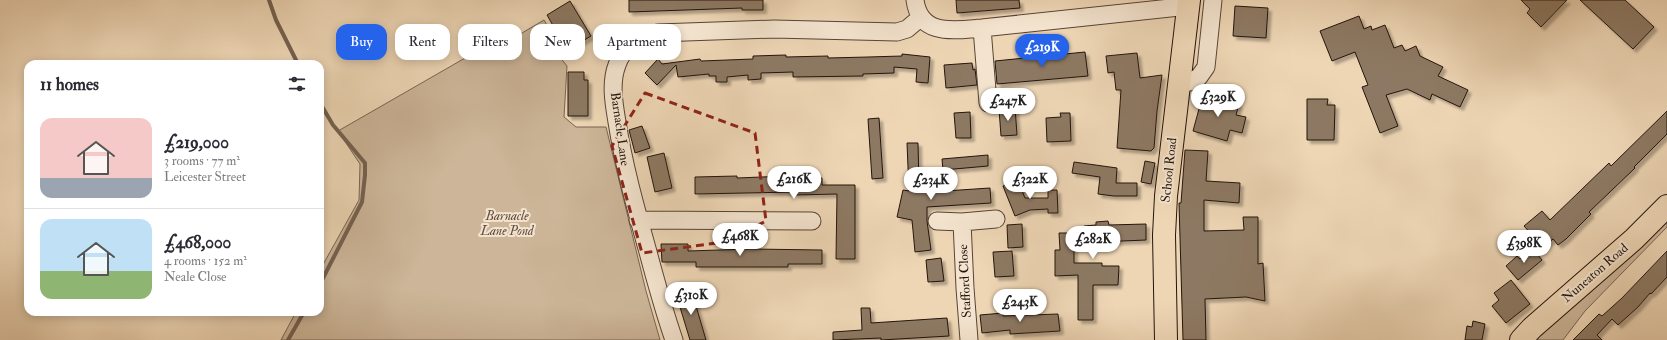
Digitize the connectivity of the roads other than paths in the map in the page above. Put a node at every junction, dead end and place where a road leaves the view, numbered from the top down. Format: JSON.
{"nodes":[{"id":1,"x":915,"y":0,"type":"edge"},
{"id":2,"x":1213,"y":0,"type":"edge"},
{"id":3,"x":1189,"y":3,"type":"edge"},
{"id":4,"x":920,"y":18,"type":"junction"},
{"id":5,"x":982,"y":28,"type":"junction"},
{"id":6,"x":1179,"y":84,"type":"junction"},
{"id":7,"x":988,"y":103,"type":"dead end"},
{"id":8,"x":1667,"y":206,"type":"edge"},
{"id":9,"x":996,"y":219,"type":"dead end"},
{"id":10,"x":638,"y":220,"type":"junction"},
{"id":11,"x":812,"y":221,"type":"dead end"},
{"id":12,"x":937,"y":221,"type":"dead end"},
{"id":13,"x":962,"y":222,"type":"junction"},
{"id":14,"x":674,"y":340,"type":"edge"},
{"id":15,"x":969,"y":340,"type":"edge"},
{"id":16,"x":1166,"y":340,"type":"edge"},
{"id":17,"x":1521,"y":340,"type":"edge"}],
"edges":[{"from":1,"to":4,"type":"street"},
{"from":2,"to":6,"type":"street"},
{"from":3,"to":5,"type":"street"},
{"from":3,"to":6,"type":"main road","name":"School Road"},
{"from":4,"to":5,"type":"street"},
{"from":4,"to":10,"type":"street","name":"Barnacle Lane"},
{"from":5,"to":7,"type":"street"},
{"from":6,"to":16,"type":"main road","name":"School Road"},
{"from":8,"to":17,"type":"main road","name":"Nuneaton Road"},
{"from":9,"to":13,"type":"street"},
{"from":10,"to":11,"type":"street"},
{"from":10,"to":14,"type":"street","name":"Barnacle Lane"},
{"from":12,"to":13,"type":"street"},
{"from":13,"to":15,"type":"street","name":"Stafford Close"}]}
